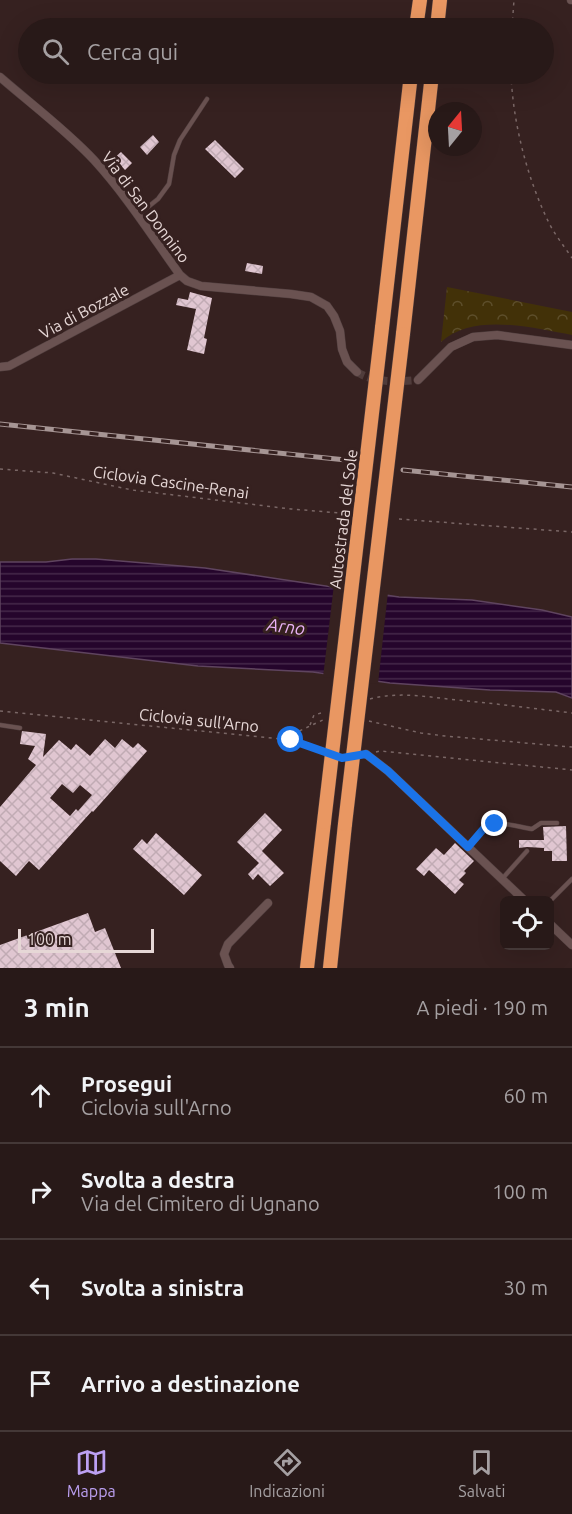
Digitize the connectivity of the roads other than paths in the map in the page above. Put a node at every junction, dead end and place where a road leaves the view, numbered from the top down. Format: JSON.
{"nodes":[{"id":1,"x":420,"y":0,"type":"edge"},
{"id":2,"x":440,"y":0,"type":"edge"},
{"id":3,"x":417,"y":18,"type":"edge"},
{"id":4,"x":438,"y":18,"type":"edge"},
{"id":5,"x":0,"y":77,"type":"edge"},
{"id":6,"x":410,"y":84,"type":"edge"},
{"id":7,"x":431,"y":84,"type":"edge"},
{"id":8,"x":207,"y":99,"type":"dead end"},
{"id":9,"x":137,"y":216,"type":"junction"},
{"id":10,"x":180,"y":275,"type":"junction"},
{"id":11,"x":572,"y":345,"type":"edge"},
{"id":12,"x":0,"y":367,"type":"edge"},
{"id":13,"x":357,"y":372,"type":"tunnel mouth"},
{"id":14,"x":418,"y":380,"type":"tunnel mouth"},
{"id":15,"x":0,"y":725,"type":"edge"},
{"id":16,"x":20,"y":728,"type":"dead end"},
{"id":17,"x":366,"y":754,"type":"road end"},
{"id":18,"x":556,"y":823,"type":"dead end"},
{"id":19,"x":468,"y":847,"type":"junction"},
{"id":20,"x":527,"y":850,"type":"dead end"},
{"id":21,"x":501,"y":879,"type":"junction"},
{"id":22,"x":572,"y":879,"type":"edge"},
{"id":23,"x":520,"y":896,"type":"edge"},
{"id":24,"x":554,"y":896,"type":"edge"},
{"id":25,"x":268,"y":903,"type":"dead end"},
{"id":26,"x":554,"y":929,"type":"edge"},
{"id":27,"x":572,"y":945,"type":"edge"},
{"id":28,"x":230,"y":968,"type":"edge"},
{"id":29,"x":307,"y":968,"type":"edge"},
{"id":30,"x":330,"y":968,"type":"edge"}],
"edges":[{"from":1,"to":3,"type":"highway"},
{"from":2,"to":4,"type":"highway"},
{"from":5,"to":9,"type":"street","name":"Via di San Donnino"},
{"from":6,"to":29,"type":"highway","name":"Autostrada del Sole","bridge":true},
{"from":7,"to":30,"type":"highway","bridge":true},
{"from":8,"to":9,"type":"lane"},
{"from":9,"to":10,"type":"street","name":"Via di San Donnino"},
{"from":10,"to":12,"type":"street","name":"Via di Bozzale"},
{"from":10,"to":13,"type":"street","name":"Via di San Donnino"},
{"from":11,"to":14,"type":"street"},
{"from":15,"to":16,"type":"lane"},
{"from":17,"to":19,"type":"street"},
{"from":18,"to":19,"type":"lane"},
{"from":19,"to":21,"type":"street"},
{"from":20,"to":21,"type":"lane"},
{"from":21,"to":23,"type":"street"},
{"from":22,"to":24,"type":"lane"},
{"from":25,"to":28,"type":"street"},
{"from":26,"to":27,"type":"street"}]}
